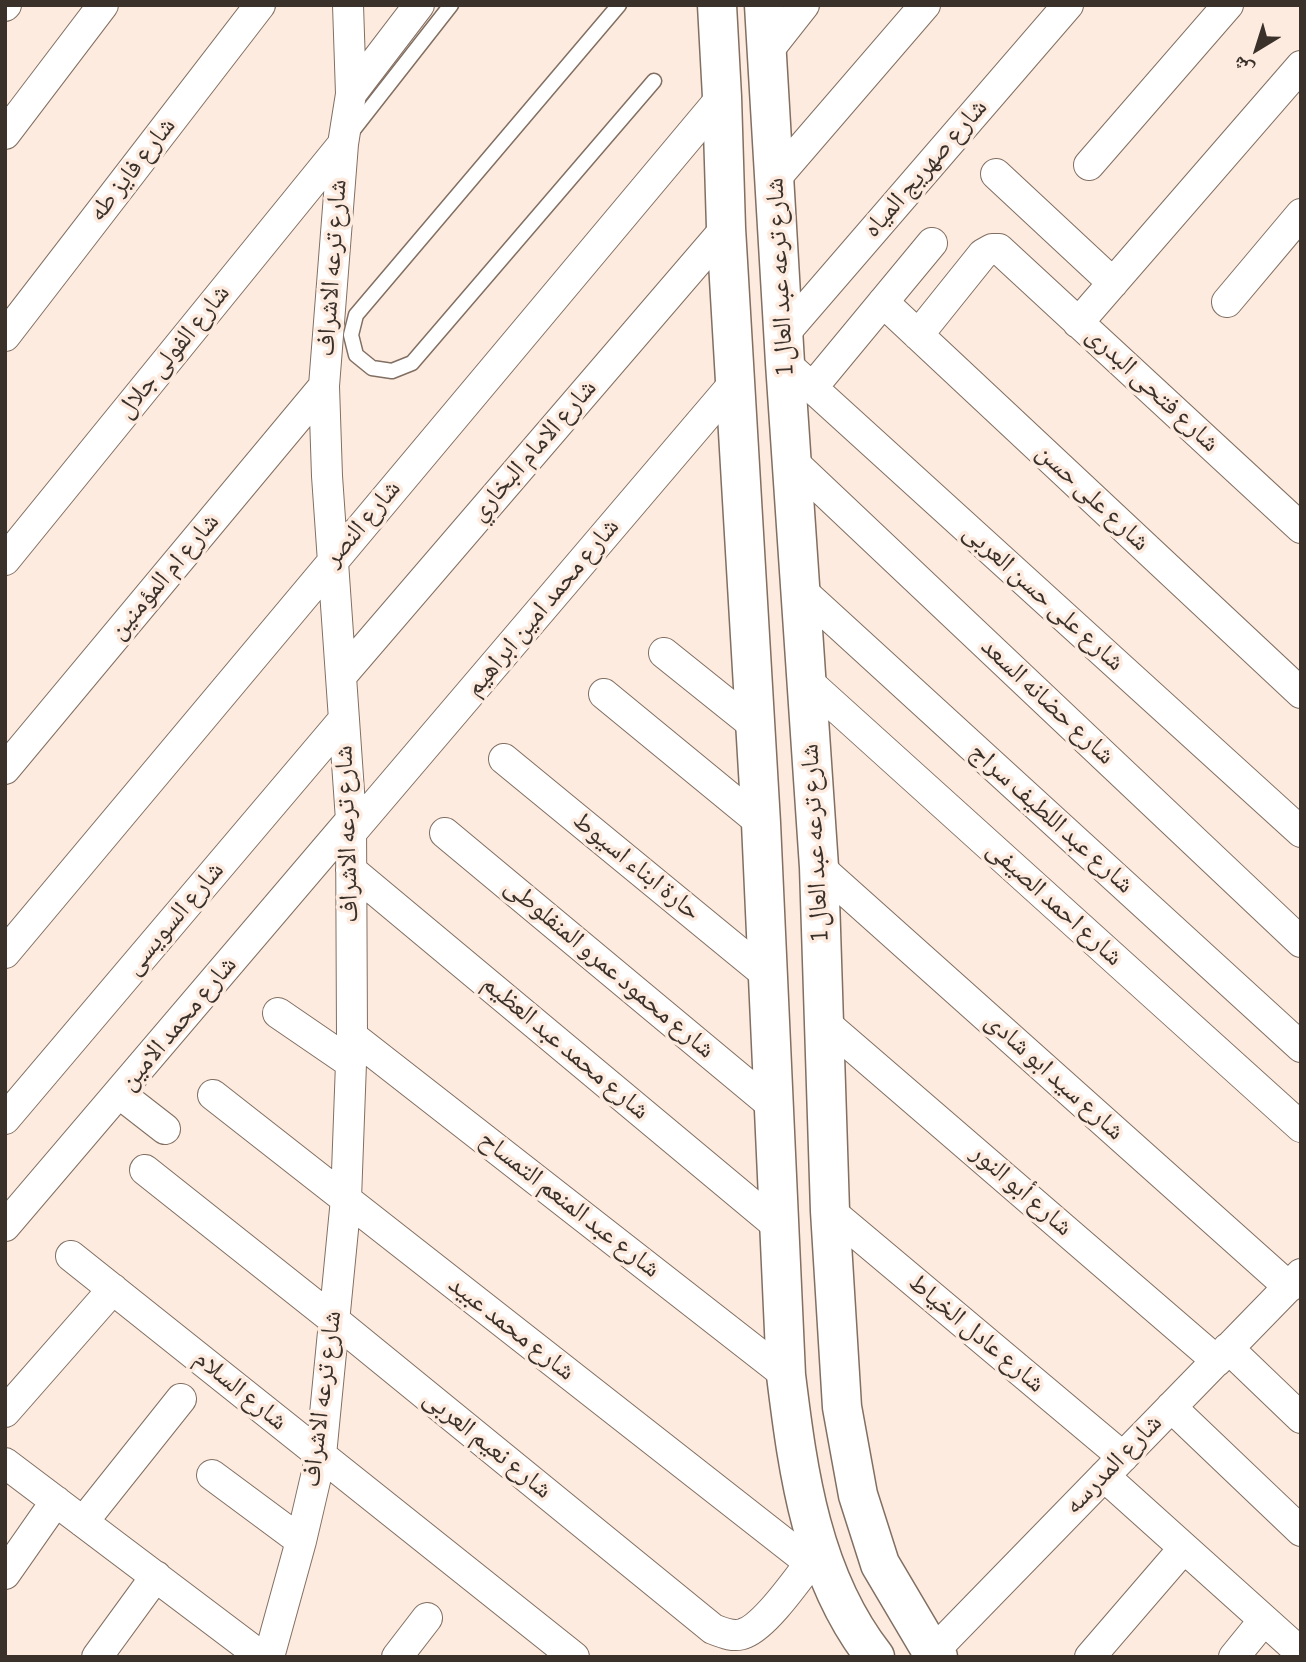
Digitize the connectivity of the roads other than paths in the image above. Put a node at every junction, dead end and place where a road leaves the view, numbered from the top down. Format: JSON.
{"nodes":[{"id":1,"x":103,"y":5,"type":"edge"},
{"id":2,"x":260,"y":5,"type":"edge"},
{"id":3,"x":348,"y":5,"type":"edge"},
{"id":4,"x":419,"y":5,"type":"edge"},
{"id":5,"x":451,"y":5,"type":"edge"},
{"id":6,"x":619,"y":5,"type":"edge"},
{"id":7,"x":716,"y":5,"type":"edge"},
{"id":8,"x":765,"y":5,"type":"edge"},
{"id":9,"x":804,"y":5,"type":"edge"},
{"id":10,"x":925,"y":5,"type":"edge"},
{"id":11,"x":1068,"y":5,"type":"edge"},
{"id":12,"x":1228,"y":5,"type":"edge"},
{"id":13,"x":767,"y":52,"type":"junction"},
{"id":14,"x":1301,"y":66,"type":"edge"},
{"id":15,"x":654,"y":80,"type":"dead end"},
{"id":16,"x":351,"y":94,"type":"junction"},
{"id":17,"x":722,"y":97,"type":"junction"},
{"id":18,"x":5,"y":134,"type":"edge"},
{"id":19,"x":343,"y":144,"type":"junction"},
{"id":20,"x":724,"y":146,"type":"junction"},
{"id":21,"x":774,"y":161,"type":"junction"},
{"id":22,"x":1089,"y":165,"type":"dead end"},
{"id":23,"x":996,"y":174,"type":"dead end"},
{"id":24,"x":1301,"y":214,"type":"edge"},
{"id":25,"x":726,"y":228,"type":"junction"},
{"id":26,"x":932,"y":243,"type":"dead end"},
{"id":27,"x":1113,"y":283,"type":"junction"},
{"id":28,"x":883,"y":302,"type":"junction"},
{"id":29,"x":1227,"y":302,"type":"dead end"},
{"id":30,"x":1078,"y":323,"type":"junction"},
{"id":31,"x":918,"y":335,"type":"junction"},
{"id":32,"x":5,"y":336,"type":"edge"},
{"id":33,"x":794,"y":361,"type":"junction"},
{"id":34,"x":735,"y":382,"type":"junction"},
{"id":35,"x":324,"y":386,"type":"junction"},
{"id":36,"x":793,"y":462,"type":"junction"},
{"id":37,"x":1301,"y":528,"type":"edge"},
{"id":38,"x":334,"y":559,"type":"junction"},
{"id":39,"x":5,"y":561,"type":"edge"},
{"id":40,"x":802,"y":592,"type":"junction"},
{"id":41,"x":664,"y":653,"type":"dead end"},
{"id":42,"x":342,"y":675,"type":"junction"},
{"id":43,"x":806,"y":680,"type":"junction"},
{"id":44,"x":1301,"y":693,"type":"edge"},
{"id":45,"x":604,"y":694,"type":"dead end"},
{"id":46,"x":344,"y":719,"type":"junction"},
{"id":47,"x":755,"y":726,"type":"junction"},
{"id":48,"x":505,"y":759,"type":"dead end"},
{"id":49,"x":5,"y":769,"type":"edge"},
{"id":50,"x":761,"y":823,"type":"junction"},
{"id":51,"x":351,"y":827,"type":"junction"},
{"id":52,"x":1301,"y":832,"type":"edge"},
{"id":53,"x":444,"y":833,"type":"dead end"},
{"id":54,"x":819,"y":867,"type":"junction"},
{"id":55,"x":351,"y":870,"type":"junction"},
{"id":56,"x":1301,"y":942,"type":"edge"},
{"id":57,"x":5,"y":953,"type":"edge"},
{"id":58,"x":767,"y":975,"type":"junction"},
{"id":59,"x":278,"y":1013,"type":"dead end"},
{"id":60,"x":824,"y":1022,"type":"junction"},
{"id":61,"x":1301,"y":1047,"type":"edge"},
{"id":62,"x":351,"y":1049,"type":"junction"},
{"id":63,"x":120,"y":1094,"type":"junction"},
{"id":64,"x":213,"y":1095,"type":"dead end"},
{"id":65,"x":773,"y":1106,"type":"junction"},
{"id":66,"x":5,"y":1119,"type":"edge"},
{"id":67,"x":1301,"y":1127,"type":"edge"},
{"id":68,"x":165,"y":1129,"type":"dead end"},
{"id":69,"x":145,"y":1170,"type":"dead end"},
{"id":70,"x":346,"y":1199,"type":"junction"},
{"id":71,"x":830,"y":1211,"type":"junction"},
{"id":72,"x":5,"y":1226,"type":"edge"},
{"id":73,"x":779,"y":1227,"type":"junction"},
{"id":74,"x":71,"y":1256,"type":"dead end"},
{"id":75,"x":113,"y":1289,"type":"junction"},
{"id":76,"x":1293,"y":1292,"type":"edge"},
{"id":77,"x":334,"y":1320,"type":"junction"},
{"id":78,"x":1222,"y":1354,"type":"junction"},
{"id":79,"x":786,"y":1374,"type":"junction"},
{"id":80,"x":180,"y":1399,"type":"dead end"},
{"id":81,"x":1171,"y":1407,"type":"junction"},
{"id":82,"x":5,"y":1412,"type":"edge"},
{"id":83,"x":1301,"y":1418,"type":"edge"},
{"id":84,"x":321,"y":1455,"type":"junction"},
{"id":85,"x":5,"y":1463,"type":"edge"},
{"id":86,"x":1113,"y":1466,"type":"junction"},
{"id":87,"x":212,"y":1475,"type":"dead end"},
{"id":88,"x":56,"y":1501,"type":"junction"},
{"id":89,"x":83,"y":1522,"type":"junction"},
{"id":90,"x":1301,"y":1531,"type":"edge"},
{"id":91,"x":301,"y":1541,"type":"junction"},
{"id":92,"x":1184,"y":1548,"type":"junction"},
{"id":93,"x":815,"y":1556,"type":"junction"},
{"id":94,"x":5,"y":1574,"type":"edge"},
{"id":95,"x":156,"y":1576,"type":"junction"},
{"id":96,"x":427,"y":1618,"type":"dead end"},
{"id":97,"x":1264,"y":1620,"type":"junction"},
{"id":98,"x":1301,"y":1653,"type":"edge"},
{"id":99,"x":933,"y":1655,"type":"edge"},
{"id":100,"x":97,"y":1657,"type":"edge"},
{"id":101,"x":262,"y":1657,"type":"edge"},
{"id":102,"x":269,"y":1657,"type":"edge"},
{"id":103,"x":397,"y":1657,"type":"edge"},
{"id":104,"x":573,"y":1657,"type":"edge"},
{"id":105,"x":875,"y":1657,"type":"edge"},
{"id":106,"x":1090,"y":1657,"type":"edge"},
{"id":107,"x":1234,"y":1657,"type":"edge"}],
"edges":[{"from":1,"to":18,"type":"street"},
{"from":2,"to":32,"type":"street","name":"شارع فايز طه"},
{"from":3,"to":16,"type":"street","name":"شارع ترعه الاشراف"},
{"from":4,"to":16,"type":"street"},
{"from":5,"to":19,"type":"lane"},
{"from":6,"to":15,"type":"lane"},
{"from":7,"to":17,"type":"street","name":"شارع ترعه عبد العال 1"},
{"from":8,"to":13,"type":"street","name":"شارع ترعه عبد العال 1"},
{"from":9,"to":13,"type":"street"},
{"from":10,"to":21,"type":"street"},
{"from":11,"to":33,"type":"street","name":"شارع صهريج المياه"},
{"from":12,"to":22,"type":"street"},
{"from":13,"to":21,"type":"street","name":"شارع ترعه عبد العال 1"},
{"from":14,"to":27,"type":"street"},
{"from":16,"to":19,"type":"street","name":"شارع ترعه الاشراف"},
{"from":17,"to":20,"type":"street","name":"شارع ترعه عبد العال 1"},
{"from":17,"to":38,"type":"street","name":"شارع النصر"},
{"from":19,"to":35,"type":"street","name":"شارع ترعه الاشراف"},
{"from":19,"to":39,"type":"street","name":"شارع الفولى جلال"},
{"from":20,"to":21,"type":"street"},
{"from":20,"to":25,"type":"street","name":"شارع ترعه عبد العال 1"},
{"from":21,"to":33,"type":"street","name":"شارع ترعه عبد العال 1"},
{"from":23,"to":27,"type":"street"},
{"from":24,"to":29,"type":"street"},
{"from":25,"to":34,"type":"street","name":"شارع ترعه عبد العال 1"},
{"from":25,"to":42,"type":"street","name":"شارع الامام البخاري"},
{"from":26,"to":28,"type":"street"},
{"from":27,"to":30,"type":"street"},
{"from":28,"to":31,"type":"street","name":"شارع على حسن"},
{"from":28,"to":33,"type":"street"},
{"from":30,"to":31,"type":"street","name":"شارع فتحى البدرى"},
{"from":30,"to":37,"type":"street","name":"شارع فتحى البدرى"},
{"from":31,"to":44,"type":"street","name":"شارع على حسن"},
{"from":33,"to":36,"type":"street","name":"شارع ترعه عبد العال 1"},
{"from":33,"to":52,"type":"street","name":"شارع على حسن العربى"},
{"from":34,"to":47,"type":"street","name":"شارع ترعه عبد العال 1"},
{"from":34,"to":51,"type":"street","name":"شارع محمد امين ابراهيم"},
{"from":35,"to":38,"type":"street","name":"شارع ترعه الاشراف"},
{"from":35,"to":49,"type":"street","name":"شارع ام المؤمنين"},
{"from":36,"to":40,"type":"street","name":"شارع ترعه عبد العال 1"},
{"from":36,"to":56,"type":"street","name":"شارع حضانه السعد"},
{"from":38,"to":42,"type":"street","name":"شارع ترعه الاشراف"},
{"from":38,"to":57,"type":"street","name":"شارع النصر"},
{"from":40,"to":43,"type":"street","name":"شارع ترعه عبد العال 1"},
{"from":40,"to":61,"type":"street","name":"شارع عبد اللطيف سراج"},
{"from":41,"to":47,"type":"street"},
{"from":42,"to":46,"type":"street","name":"شارع ترعه الاشراف"},
{"from":43,"to":54,"type":"street","name":"شارع ترعه عبد العال 1"},
{"from":43,"to":67,"type":"street","name":"شارع احمد الصيفى"},
{"from":45,"to":50,"type":"street"},
{"from":46,"to":51,"type":"street","name":"شارع ترعه الاشراف"},
{"from":46,"to":66,"type":"street","name":"شارع السويسى"},
{"from":47,"to":50,"type":"street","name":"شارع ترعه عبد العال 1"},
{"from":48,"to":58,"type":"street","name":"حارة ابناء اسيوط"},
{"from":50,"to":58,"type":"street","name":"شارع ترعه عبد العال 1"},
{"from":51,"to":55,"type":"street","name":"شارع ترعه الاشراف"},
{"from":51,"to":63,"type":"street","name":"شارع محمد الامين"},
{"from":53,"to":65,"type":"street","name":"شارع محمود عمرو المنفلوطى"},
{"from":54,"to":60,"type":"street","name":"شارع ترعه عبد العال 1"},
{"from":54,"to":76,"type":"street","name":"شارع سيد ابو شادى"},
{"from":55,"to":62,"type":"street","name":"شارع ترعه الاشراف"},
{"from":55,"to":73,"type":"street","name":"شارع محمد عبد العظيم"},
{"from":58,"to":65,"type":"street","name":"شارع ترعه عبد العال 1"},
{"from":59,"to":62,"type":"street","name":"شارع عبد المنعم التمساح"},
{"from":60,"to":71,"type":"street","name":"شارع ترعه عبد العال 1"},
{"from":60,"to":78,"type":"street","name":"شارع أبو النور"},
{"from":62,"to":70,"type":"street","name":"شارع ترعه الاشراف"},
{"from":62,"to":79,"type":"street","name":"شارع عبد المنعم التمساح"},
{"from":63,"to":68,"type":"street"},
{"from":63,"to":72,"type":"street","name":"شارع محمد الامين"},
{"from":64,"to":70,"type":"street","name":"شارع محمد عبيد"},
{"from":65,"to":73,"type":"street","name":"شارع ترعه عبد العال 1"},
{"from":69,"to":77,"type":"street","name":"شارع نعيم العربى"},
{"from":70,"to":77,"type":"street","name":"شارع ترعه الاشراف"},
{"from":70,"to":93,"type":"street","name":"شارع محمد عبيد"},
{"from":71,"to":86,"type":"street","name":"شارع عادل الخياط"},
{"from":71,"to":99,"type":"street","name":"شارع ترعه عبد العال 1"},
{"from":73,"to":79,"type":"street","name":"شارع ترعه عبد العال 1"},
{"from":74,"to":75,"type":"street","name":"شارع السلام"},
{"from":75,"to":82,"type":"street"},
{"from":75,"to":84,"type":"street","name":"شارع السلام"},
{"from":76,"to":78,"type":"street","name":"شارع المدرسه"},
{"from":77,"to":84,"type":"street","name":"شارع ترعه الاشراف"},
{"from":77,"to":93,"type":"street","name":"شارع نعيم العربى"},
{"from":78,"to":81,"type":"street","name":"شارع المدرسه"},
{"from":78,"to":83,"type":"street"},
{"from":79,"to":93,"type":"street","name":"شارع ترعه عبد العال 1"},
{"from":80,"to":89,"type":"street"},
{"from":81,"to":86,"type":"street","name":"شارع المدرسه"},
{"from":81,"to":90,"type":"street"},
{"from":84,"to":91,"type":"street","name":"شارع ترعه الاشراف"},
{"from":84,"to":104,"type":"street","name":"شارع السلام"},
{"from":85,"to":88,"type":"street"},
{"from":86,"to":92,"type":"street","name":"شارع عادل الخياط"},
{"from":86,"to":99,"type":"street","name":"شارع المدرسه"},
{"from":87,"to":91,"type":"street"},
{"from":88,"to":89,"type":"street"},
{"from":88,"to":94,"type":"street"},
{"from":89,"to":95,"type":"street"},
{"from":91,"to":102,"type":"street","name":"شارع ترعه الاشراف"},
{"from":92,"to":97,"type":"street","name":"شارع عادل الخياط"},
{"from":92,"to":106,"type":"street"},
{"from":93,"to":105,"type":"street","name":"شارع ترعه عبد العال 1"},
{"from":95,"to":100,"type":"street"},
{"from":95,"to":101,"type":"street"},
{"from":96,"to":103,"type":"street"},
{"from":97,"to":98,"type":"street","name":"شارع عادل الخياط"},
{"from":97,"to":107,"type":"street"}]}
